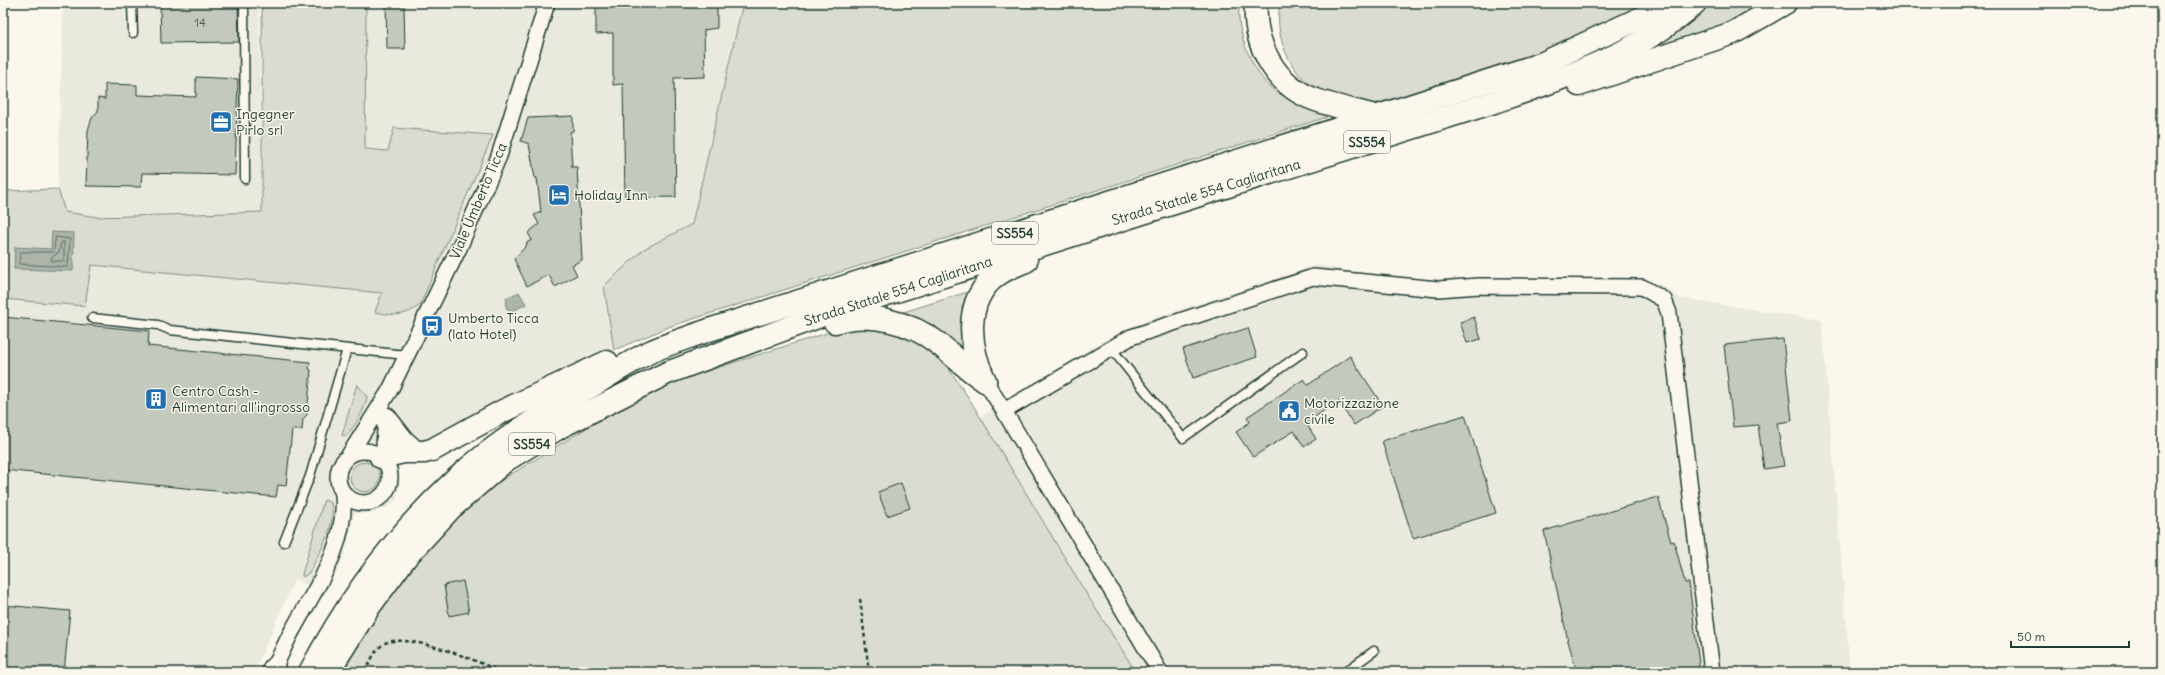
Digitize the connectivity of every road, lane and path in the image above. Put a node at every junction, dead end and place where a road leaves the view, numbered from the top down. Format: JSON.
{"nodes":[{"id":1,"x":132,"y":3,"type":"edge"},
{"id":2,"x":244,"y":3,"type":"edge"},
{"id":3,"x":547,"y":3,"type":"edge"},
{"id":4,"x":1256,"y":3,"type":"edge"},
{"id":5,"x":1662,"y":3,"type":"edge"},
{"id":6,"x":1695,"y":3,"type":"edge"},
{"id":7,"x":1785,"y":3,"type":"edge"},
{"id":8,"x":133,"y":33,"type":"dead end"},
{"id":9,"x":1494,"y":102,"type":"junction"},
{"id":10,"x":1378,"y":117,"type":"junction"},
{"id":11,"x":245,"y":179,"type":"dead end"},
{"id":12,"x":1037,"y":245,"type":"junction"},
{"id":13,"x":92,"y":318,"type":"dead end"},
{"id":14,"x":812,"y":318,"type":"junction"},
{"id":15,"x":1111,"y":348,"type":"junction"},
{"id":16,"x":347,"y":349,"type":"junction"},
{"id":17,"x":651,"y":352,"type":"junction"},
{"id":18,"x":1303,"y":352,"type":"dead end"},
{"id":19,"x":406,"y":355,"type":"junction"},
{"id":20,"x":985,"y":381,"type":"junction"},
{"id":21,"x":390,"y":390,"type":"junction"},
{"id":22,"x":1004,"y":411,"type":"junction"},
{"id":23,"x":386,"y":419,"type":"junction"},
{"id":24,"x":414,"y":451,"type":"junction"},
{"id":25,"x":349,"y":455,"type":"junction"},
{"id":26,"x":381,"y":457,"type":"junction"},
{"id":27,"x":344,"y":494,"type":"junction"},
{"id":28,"x":284,"y":542,"type":"dead end"},
{"id":29,"x":860,"y":599,"type":"dead end"},
{"id":30,"x":1374,"y":651,"type":"dead end"},
{"id":31,"x":273,"y":671,"type":"edge"},
{"id":32,"x":310,"y":672,"type":"edge"},
{"id":33,"x":328,"y":672,"type":"edge"},
{"id":34,"x":365,"y":672,"type":"edge"},
{"id":35,"x":500,"y":672,"type":"edge"},
{"id":36,"x":869,"y":672,"type":"edge"},
{"id":37,"x":1160,"y":672,"type":"edge"},
{"id":38,"x":1344,"y":672,"type":"edge"},
{"id":39,"x":1712,"y":672,"type":"edge"}],
"edges":[{"from":1,"to":8,"type":"lane"},
{"from":2,"to":11,"type":"lane"},
{"from":3,"to":19,"type":"street","name":"Viale Umberto Ticca"},
{"from":4,"to":10,"type":"highway"},
{"from":5,"to":10,"type":"highway","name":"Strada Statale 554 Cagliaritana","number":"SS554"},
{"from":6,"to":9,"type":"highway","name":"Strada Statale 554 Cagliaritana","number":"SS554"},
{"from":7,"to":9,"type":"highway"},
{"from":9,"to":12,"type":"highway","name":"Strada Statale 554 Cagliaritana","number":"SS554"},
{"from":10,"to":17,"type":"highway","name":"Strada Statale 554 Cagliaritana","number":"SS554"},
{"from":12,"to":14,"type":"highway","name":"Strada Statale 554 Cagliaritana","number":"SS554"},
{"from":12,"to":20,"type":"highway"},
{"from":13,"to":16,"type":"lane"},
{"from":14,"to":20,"type":"highway"},
{"from":14,"to":33,"type":"highway","name":"Strada Statale 554 Cagliaritana","number":"SS554"},
{"from":15,"to":18,"type":"lane"},
{"from":15,"to":22,"type":"street"},
{"from":15,"to":39,"type":"street"},
{"from":16,"to":19,"type":"lane"},
{"from":16,"to":28,"type":"lane"},
{"from":17,"to":24,"type":"highway"},
{"from":17,"to":32,"type":"highway","name":"Strada Statale 554 Cagliaritana","number":"SS554"},
{"from":19,"to":21,"type":"street","name":"Viale Umberto Ticca"},
{"from":20,"to":22,"type":"street"},
{"from":21,"to":23,"type":"street","name":"Viale Umberto Ticca"},
{"from":21,"to":25,"type":"street","name":"Viale Umberto Ticca"},
{"from":22,"to":37,"type":"street"},
{"from":23,"to":24,"type":"highway"},
{"from":23,"to":26,"type":"street","name":"Viale Umberto Ticca"},
{"from":24,"to":26,"type":"highway"},
{"from":25,"to":26,"type":"street"},
{"from":25,"to":27,"type":"street"},
{"from":26,"to":27,"type":"street"},
{"from":27,"to":31,"type":"street"},
{"from":29,"to":36,"type":"path"},
{"from":30,"to":38,"type":"lane"},
{"from":34,"to":35,"type":"path"}]}
